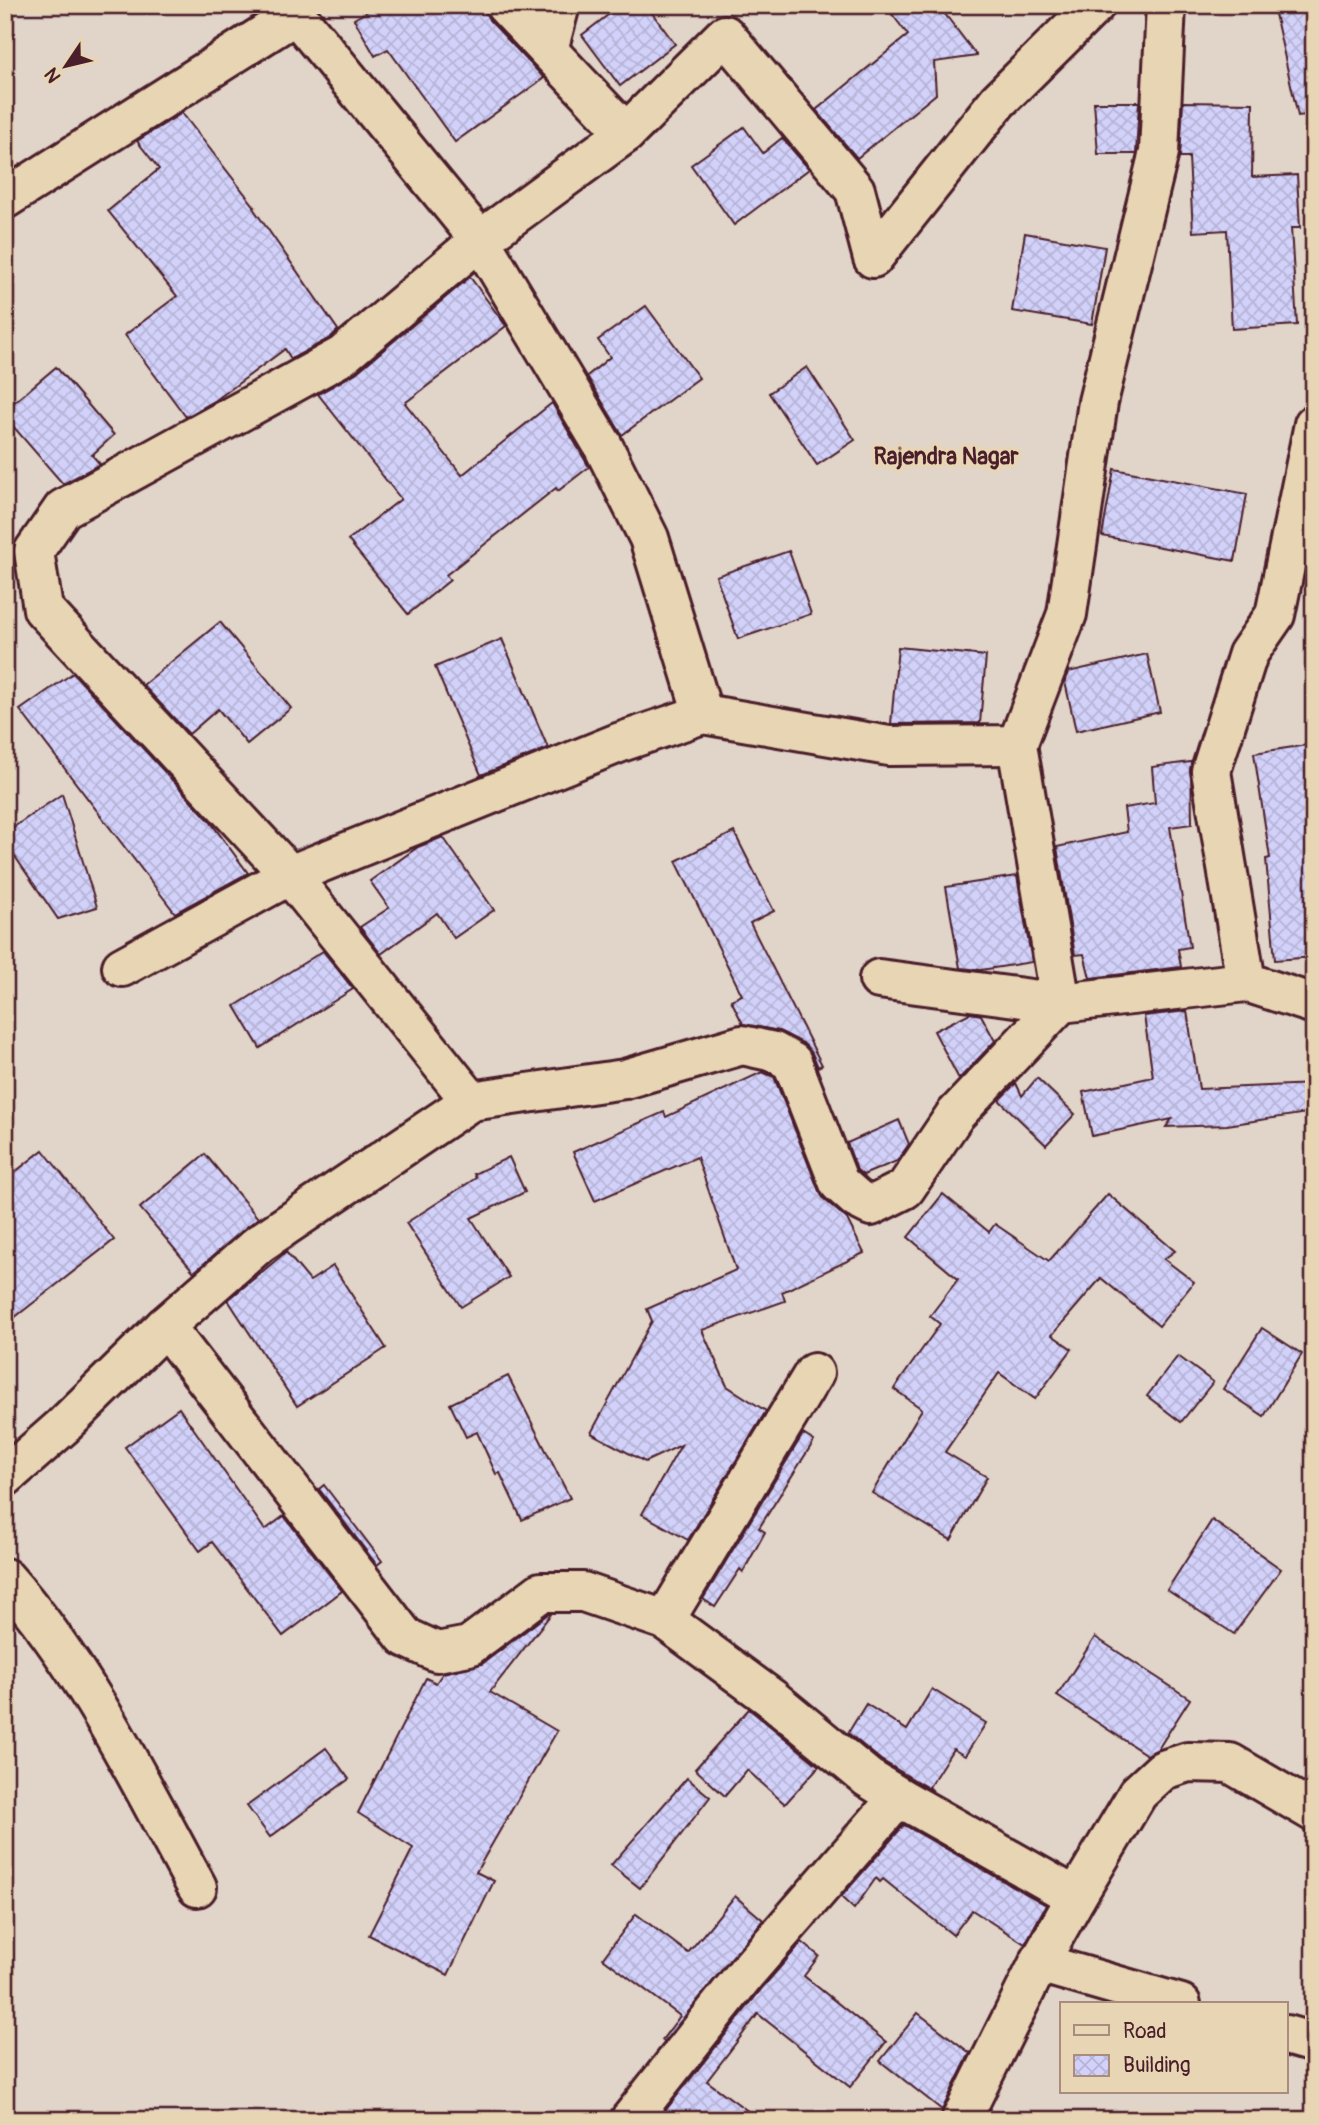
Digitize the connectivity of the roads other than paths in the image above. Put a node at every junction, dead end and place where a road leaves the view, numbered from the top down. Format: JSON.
{"nodes":[{"id":1,"x":505,"y":5,"type":"edge"},
{"id":2,"x":560,"y":5,"type":"edge"},
{"id":3,"x":1094,"y":5,"type":"edge"},
{"id":4,"x":1166,"y":5,"type":"edge"},
{"id":5,"x":291,"y":10,"type":"edge"},
{"id":6,"x":548,"y":51,"type":"junction"},
{"id":7,"x":626,"y":133,"type":"junction"},
{"id":8,"x":5,"y":200,"type":"edge"},
{"id":9,"x":480,"y":240,"type":"junction"},
{"id":10,"x":1314,"y":424,"type":"edge"},
{"id":11,"x":703,"y":714,"type":"junction"},
{"id":12,"x":1017,"y":745,"type":"junction"},
{"id":13,"x":290,"y":875,"type":"junction"},
{"id":14,"x":122,"y":967,"type":"dead end"},
{"id":15,"x":879,"y":978,"type":"dead end"},
{"id":16,"x":1246,"y":982,"type":"junction"},
{"id":17,"x":1061,"y":1003,"type":"junction"},
{"id":18,"x":1314,"y":1004,"type":"edge"},
{"id":19,"x":471,"y":1101,"type":"junction"},
{"id":20,"x":164,"y":1326,"type":"junction"},
{"id":21,"x":814,"y":1373,"type":"dead end"},
{"id":22,"x":5,"y":1477,"type":"edge"},
{"id":23,"x":5,"y":1578,"type":"edge"},
{"id":24,"x":664,"y":1620,"type":"junction"},
{"id":25,"x":899,"y":1797,"type":"junction"},
{"id":26,"x":1314,"y":1812,"type":"edge"},
{"id":27,"x":197,"y":1887,"type":"dead end"},
{"id":28,"x":1076,"y":1897,"type":"junction"},
{"id":29,"x":1039,"y":1963,"type":"junction"},
{"id":30,"x":1174,"y":2002,"type":"edge"},
{"id":31,"x":1288,"y":2036,"type":"edge"},
{"id":32,"x":1314,"y":2043,"type":"edge"},
{"id":33,"x":630,"y":2120,"type":"edge"},
{"id":34,"x":961,"y":2120,"type":"edge"}],
"edges":[{"from":1,"to":6,"type":"street"},
{"from":2,"to":6,"type":"street"},
{"from":3,"to":7,"type":"street"},
{"from":4,"to":12,"type":"street"},
{"from":5,"to":8,"type":"street"},
{"from":5,"to":9,"type":"street"},
{"from":6,"to":7,"type":"street"},
{"from":7,"to":9,"type":"street"},
{"from":9,"to":11,"type":"street"},
{"from":9,"to":13,"type":"street"},
{"from":10,"to":16,"type":"street"},
{"from":11,"to":12,"type":"street"},
{"from":11,"to":13,"type":"street"},
{"from":12,"to":17,"type":"street"},
{"from":13,"to":14,"type":"street"},
{"from":13,"to":19,"type":"street"},
{"from":15,"to":17,"type":"street"},
{"from":16,"to":17,"type":"street"},
{"from":16,"to":18,"type":"street"},
{"from":17,"to":19,"type":"street"},
{"from":19,"to":20,"type":"street"},
{"from":20,"to":22,"type":"street"},
{"from":20,"to":24,"type":"street"},
{"from":21,"to":24,"type":"street"},
{"from":23,"to":27,"type":"street"},
{"from":24,"to":25,"type":"street"},
{"from":25,"to":28,"type":"street"},
{"from":25,"to":33,"type":"street"},
{"from":26,"to":28,"type":"street"},
{"from":28,"to":29,"type":"street"},
{"from":29,"to":30,"type":"street"},
{"from":29,"to":34,"type":"street"},
{"from":31,"to":32,"type":"street"}]}
